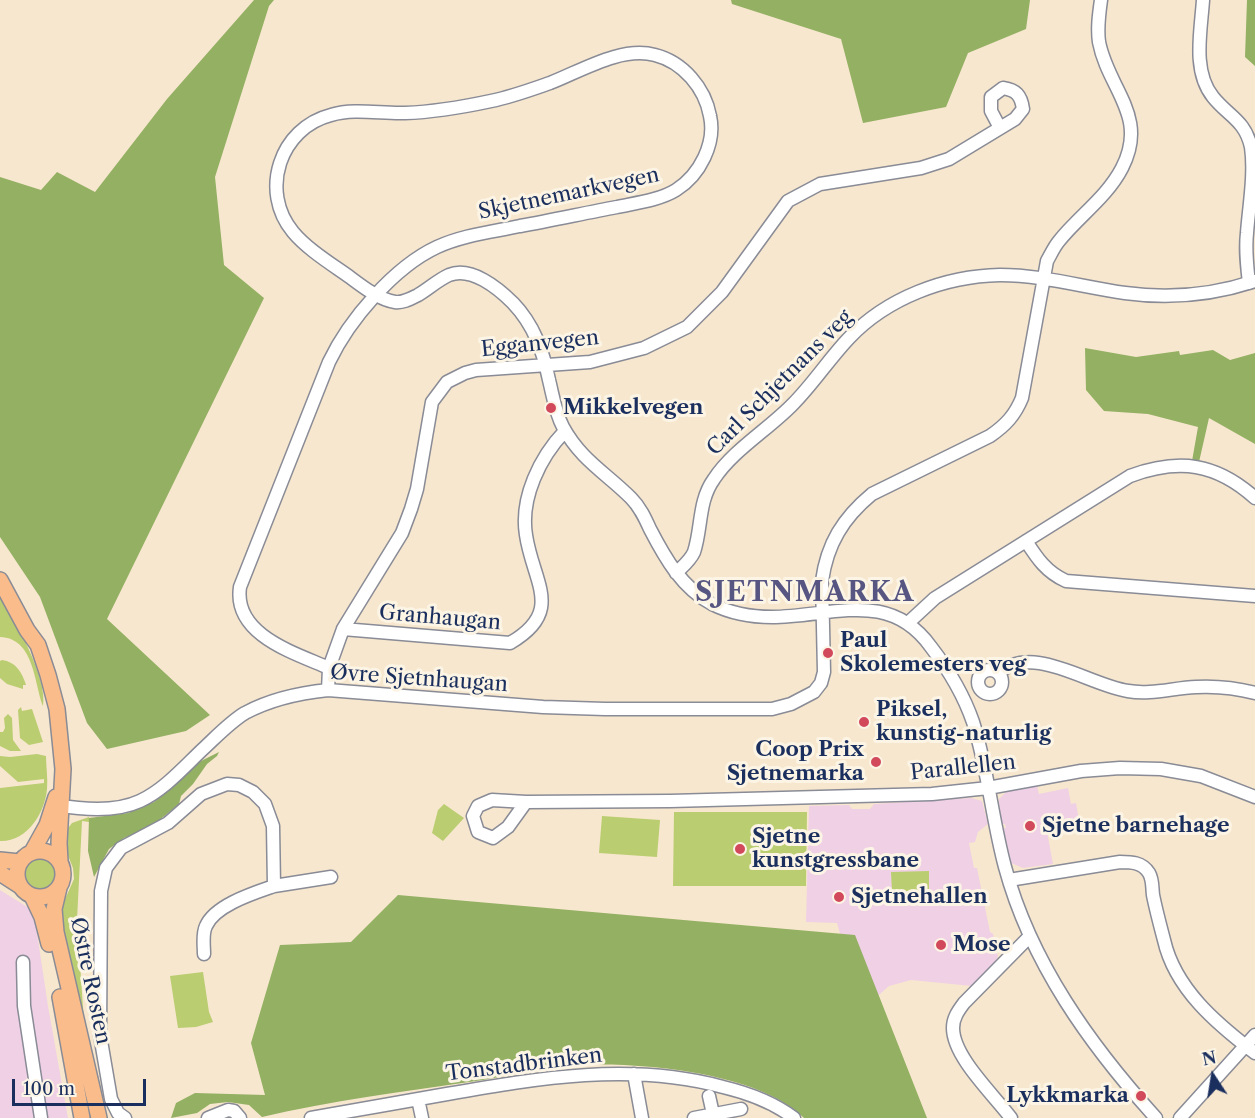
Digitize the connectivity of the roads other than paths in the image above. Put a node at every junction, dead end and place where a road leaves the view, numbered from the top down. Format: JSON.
{"nodes":[{"id":1,"x":1101,"y":0,"type":"edge"},
{"id":2,"x":1203,"y":0,"type":"edge"},
{"id":3,"x":1000,"y":128,"type":"dead end"},
{"id":4,"x":1044,"y":279,"type":"junction"},
{"id":5,"x":1252,"y":282,"type":"edge"},
{"id":6,"x":378,"y":295,"type":"junction"},
{"id":7,"x":546,"y":366,"type":"junction"},
{"id":8,"x":565,"y":431,"type":"junction"},
{"id":9,"x":1255,"y":498,"type":"edge"},
{"id":10,"x":1026,"y":541,"type":"junction"},
{"id":11,"x":676,"y":573,"type":"junction"},
{"id":12,"x":0,"y":580,"type":"edge"},
{"id":13,"x":1255,"y":596,"type":"edge"},
{"id":14,"x":822,"y":612,"type":"junction"},
{"id":15,"x":909,"y":622,"type":"junction"},
{"id":16,"x":344,"y":629,"type":"junction"},
{"id":17,"x":329,"y":668,"type":"junction"},
{"id":18,"x":998,"y":673,"type":"dead end"},
{"id":19,"x":328,"y":690,"type":"junction"},
{"id":20,"x":1255,"y":693,"type":"edge"},
{"id":21,"x":988,"y":788,"type":"junction"},
{"id":22,"x":1255,"y":797,"type":"edge"},
{"id":23,"x":526,"y":802,"type":"dead end"},
{"id":24,"x":58,"y":806,"type":"junction"},
{"id":25,"x":32,"y":852,"type":"junction"},
{"id":26,"x":0,"y":860,"type":"edge"},
{"id":27,"x":60,"y":861,"type":"junction"},
{"id":28,"x":20,"y":862,"type":"junction"},
{"id":29,"x":0,"y":873,"type":"edge"},
{"id":30,"x":331,"y":877,"type":"dead end"},
{"id":31,"x":1009,"y":880,"type":"junction"},
{"id":32,"x":20,"y":886,"type":"junction"},
{"id":33,"x":274,"y":886,"type":"junction"},
{"id":34,"x":59,"y":888,"type":"junction"},
{"id":35,"x":32,"y":896,"type":"junction"},
{"id":36,"x":1029,"y":936,"type":"junction"},
{"id":37,"x":204,"y":954,"type":"dead end"},
{"id":38,"x":22,"y":962,"type":"dead end"},
{"id":39,"x":1255,"y":1035,"type":"edge"},
{"id":40,"x":1250,"y":1049,"type":"edge"},
{"id":41,"x":634,"y":1074,"type":"junction"},
{"id":42,"x":709,"y":1096,"type":"dead end"},
{"id":43,"x":418,"y":1099,"type":"junction"},
{"id":44,"x":741,"y":1109,"type":"dead end"},
{"id":45,"x":713,"y":1114,"type":"junction"},
{"id":46,"x":41,"y":1118,"type":"edge"},
{"id":47,"x":82,"y":1118,"type":"edge"},
{"id":48,"x":99,"y":1118,"type":"edge"},
{"id":49,"x":125,"y":1118,"type":"edge"},
{"id":50,"x":208,"y":1118,"type":"edge"},
{"id":51,"x":240,"y":1118,"type":"edge"},
{"id":52,"x":312,"y":1118,"type":"edge"},
{"id":53,"x":422,"y":1118,"type":"edge"},
{"id":54,"x":642,"y":1118,"type":"edge"},
{"id":55,"x":694,"y":1118,"type":"edge"},
{"id":56,"x":794,"y":1118,"type":"edge"},
{"id":57,"x":1011,"y":1118,"type":"edge"},
{"id":58,"x":1156,"y":1118,"type":"edge"},
{"id":59,"x":1180,"y":1118,"type":"edge"}],
"edges":[{"from":1,"to":4,"type":"street"},
{"from":2,"to":5,"type":"street"},
{"from":3,"to":7,"type":"street","name":"Egganvegen"},
{"from":4,"to":5,"type":"street","name":"Carl Schjetnans veg"},
{"from":4,"to":11,"type":"street","name":"Carl Schjetnans veg"},
{"from":4,"to":14,"type":"street"},
{"from":6,"to":6,"type":"street","name":"Skjetnemarkvegen"},
{"from":6,"to":7,"type":"street"},
{"from":6,"to":17,"type":"street","name":"Skjetnemarkvegen"},
{"from":7,"to":8,"type":"street"},
{"from":7,"to":16,"type":"street","name":"Egganvegen"},
{"from":8,"to":11,"type":"street"},
{"from":8,"to":16,"type":"street","name":"Granhaugan"},
{"from":9,"to":10,"type":"street"},
{"from":10,"to":13,"type":"street"},
{"from":10,"to":15,"type":"street"},
{"from":11,"to":14,"type":"street"},
{"from":12,"to":24,"type":"main road"},
{"from":14,"to":15,"type":"street"},
{"from":14,"to":19,"type":"street","name":"Øvre Sjetnhaugan"},
{"from":15,"to":21,"type":"street"},
{"from":16,"to":17,"type":"street","name":"Egganvegen"},
{"from":17,"to":19,"type":"street","name":"Egganvegen"},
{"from":18,"to":20,"type":"street"},
{"from":19,"to":24,"type":"street","name":"Øvre Sjetnhaugan"},
{"from":21,"to":22,"type":"street","name":"Parallellen"},
{"from":21,"to":23,"type":"street","name":"Parallellen"},
{"from":21,"to":31,"type":"street"},
{"from":24,"to":25,"type":"main road"},
{"from":24,"to":27,"type":"main road"},
{"from":25,"to":27,"type":"main road"},
{"from":25,"to":28,"type":"main road"},
{"from":26,"to":28,"type":"main road"},
{"from":27,"to":34,"type":"main road"},
{"from":28,"to":32,"type":"main road"},
{"from":29,"to":32,"type":"main road"},
{"from":30,"to":33,"type":"street"},
{"from":31,"to":36,"type":"street"},
{"from":31,"to":40,"type":"street"},
{"from":32,"to":35,"type":"main road"},
{"from":33,"to":37,"type":"street"},
{"from":33,"to":49,"type":"street"},
{"from":34,"to":35,"type":"main road"},
{"from":34,"to":48,"type":"main road","name":"Østre Rosten"},
{"from":35,"to":47,"type":"main road","name":"Østre Rosten"},
{"from":36,"to":57,"type":"street"},
{"from":36,"to":58,"type":"street"},
{"from":38,"to":46,"type":"street"},
{"from":39,"to":40,"type":"street"},
{"from":40,"to":59,"type":"street"},
{"from":41,"to":43,"type":"street","name":"Tonstadbrinken"},
{"from":41,"to":54,"type":"street","name":"Tonstadbrinken"},
{"from":41,"to":56,"type":"street","name":"Tonstadbrinken"},
{"from":42,"to":45,"type":"street"},
{"from":43,"to":52,"type":"street","name":"Tonstadbrinken"},
{"from":43,"to":53,"type":"street"},
{"from":44,"to":45,"type":"street"},
{"from":45,"to":55,"type":"street"},
{"from":50,"to":51,"type":"street"}]}
